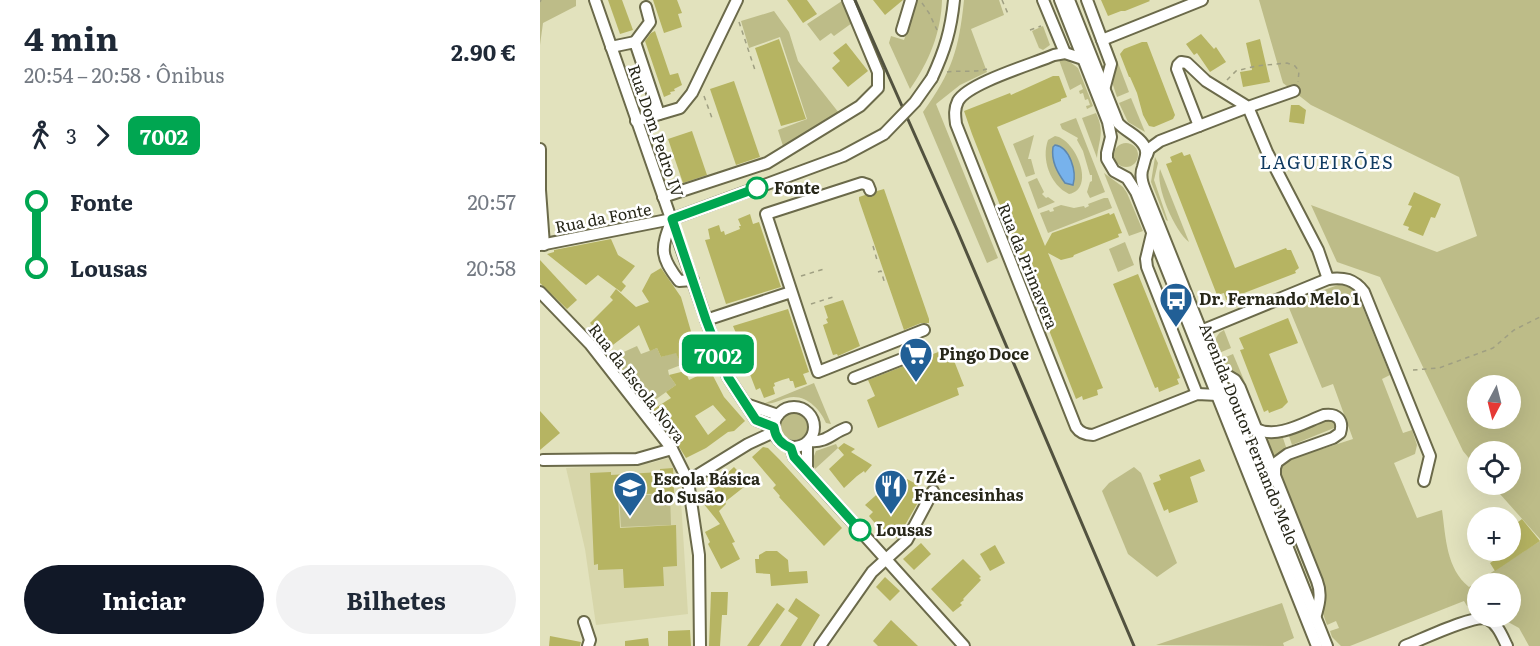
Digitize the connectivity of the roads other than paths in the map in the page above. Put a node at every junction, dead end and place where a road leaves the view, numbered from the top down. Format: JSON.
{"nodes":[{"id":1,"x":595,"y":0,"type":"edge"},
{"id":2,"x":737,"y":0,"type":"edge"},
{"id":3,"x":848,"y":0,"type":"edge"},
{"id":4,"x":911,"y":0,"type":"edge"},
{"id":5,"x":954,"y":0,"type":"edge"},
{"id":6,"x":1043,"y":0,"type":"edge"},
{"id":7,"x":1060,"y":0,"type":"edge"},
{"id":8,"x":1069,"y":0,"type":"edge"},
{"id":9,"x":1087,"y":0,"type":"edge"},
{"id":10,"x":1202,"y":0,"type":"edge"},
{"id":11,"x":646,"y":7,"type":"dead end"},
{"id":12,"x":902,"y":30,"type":"dead end"},
{"id":13,"x":1102,"y":40,"type":"junction"},
{"id":14,"x":635,"y":42,"type":"junction"},
{"id":15,"x":611,"y":47,"type":"junction"},
{"id":16,"x":1065,"y":53,"type":"junction"},
{"id":17,"x":1083,"y":59,"type":"junction"},
{"id":18,"x":1104,"y":90,"type":"junction"},
{"id":19,"x":1294,"y":91,"type":"road end"},
{"id":20,"x":1248,"y":107,"type":"junction"},
{"id":21,"x":659,"y":114,"type":"junction"},
{"id":22,"x":636,"y":121,"type":"junction"},
{"id":23,"x":1199,"y":126,"type":"junction"},
{"id":24,"x":1134,"y":137,"type":"junction"},
{"id":25,"x":1160,"y":141,"type":"junction"},
{"id":26,"x":1108,"y":146,"type":"junction"},
{"id":27,"x":540,"y":149,"type":"edge"},
{"id":28,"x":1147,"y":155,"type":"junction"},
{"id":29,"x":1143,"y":167,"type":"junction"},
{"id":30,"x":1120,"y":174,"type":"junction"},
{"id":31,"x":870,"y":190,"type":"dead end"},
{"id":32,"x":663,"y":197,"type":"junction"},
{"id":33,"x":672,"y":219,"type":"junction"},
{"id":34,"x":1152,"y":233,"type":"junction"},
{"id":35,"x":542,"y":245,"type":"edge"},
{"id":36,"x":1328,"y":279,"type":"junction"},
{"id":37,"x":693,"y":280,"type":"junction"},
{"id":38,"x":540,"y":292,"type":"edge"},
{"id":39,"x":791,"y":292,"type":"junction"},
{"id":40,"x":706,"y":320,"type":"junction"},
{"id":41,"x":924,"y":330,"type":"dead end"},
{"id":42,"x":1201,"y":331,"type":"junction"},
{"id":43,"x":915,"y":354,"type":"dead end"},
{"id":44,"x":1215,"y":368,"type":"junction"},
{"id":45,"x":854,"y":378,"type":"dead end"},
{"id":46,"x":1197,"y":394,"type":"junction"},
{"id":47,"x":1218,"y":395,"type":"junction"},
{"id":48,"x":746,"y":403,"type":"junction"},
{"id":49,"x":780,"y":413,"type":"junction"},
{"id":50,"x":814,"y":427,"type":"junction"},
{"id":51,"x":774,"y":429,"type":"junction"},
{"id":52,"x":1256,"y":429,"type":"junction"},
{"id":53,"x":808,"y":442,"type":"junction"},
{"id":54,"x":791,"y":448,"type":"junction"},
{"id":55,"x":672,"y":449,"type":"junction"},
{"id":56,"x":543,"y":460,"type":"dead end"},
{"id":57,"x":807,"y":471,"type":"junction"},
{"id":58,"x":1276,"y":478,"type":"junction"},
{"id":59,"x":688,"y":481,"type":"junction"},
{"id":60,"x":1424,"y":482,"type":"dead end"},
{"id":61,"x":933,"y":491,"type":"dead end"},
{"id":62,"x":886,"y":559,"type":"junction"},
{"id":63,"x":1316,"y":619,"type":"junction"},
{"id":64,"x":584,"y":622,"type":"dead end"},
{"id":65,"x":588,"y":646,"type":"edge"},
{"id":66,"x":700,"y":646,"type":"edge"},
{"id":67,"x":820,"y":646,"type":"edge"},
{"id":68,"x":964,"y":646,"type":"edge"},
{"id":69,"x":1317,"y":646,"type":"edge"},
{"id":70,"x":1327,"y":646,"type":"edge"},
{"id":71,"x":1406,"y":646,"type":"edge"},
{"id":72,"x":1507,"y":646,"type":"edge"}],
"edges":[{"from":1,"to":15,"type":"street","name":"Rua Dom Pedro IV"},
{"from":2,"to":21,"type":"street"},
{"from":3,"to":32,"type":"street"},
{"from":4,"to":12,"type":"street"},
{"from":5,"to":33,"type":"street","name":"Rua da Fonte","bridge":true},
{"from":6,"to":16,"type":"street"},
{"from":7,"to":17,"type":"street","name":"Avenida Doutor Fernando Melo"},
{"from":8,"to":18,"type":"street"},
{"from":9,"to":13,"type":"street"},
{"from":10,"to":13,"type":"street"},
{"from":11,"to":14,"type":"street"},
{"from":13,"to":18,"type":"street"},
{"from":14,"to":15,"type":"street"},
{"from":14,"to":21,"type":"street"},
{"from":15,"to":22,"type":"street","name":"Rua Dom Pedro IV"},
{"from":16,"to":17,"type":"street"},
{"from":16,"to":46,"type":"street","name":"Rua da Primavera"},
{"from":17,"to":26,"type":"street","name":"Avenida Doutor Fernando Melo"},
{"from":18,"to":24,"type":"street"},
{"from":19,"to":20,"type":"street"},
{"from":20,"to":23,"type":"street"},
{"from":20,"to":23,"type":"street"},
{"from":20,"to":36,"type":"street"},
{"from":21,"to":22,"type":"street"},
{"from":22,"to":32,"type":"street","name":"Rua Dom Pedro IV"},
{"from":23,"to":25,"type":"street"},
{"from":24,"to":25,"type":"street"},
{"from":24,"to":26,"type":"street"},
{"from":24,"to":28,"type":"street"},
{"from":25,"to":28,"type":"street"},
{"from":26,"to":30,"type":"street","name":"Avenida Doutor Fernando Melo"},
{"from":27,"to":35,"type":"street"},
{"from":28,"to":29,"type":"street","name":"Avenida Doutor Fernando Melo"},
{"from":29,"to":30,"type":"street"},
{"from":29,"to":42,"type":"street","name":"Avenida Doutor Fernando Melo"},
{"from":30,"to":34,"type":"street","name":"Avenida Doutor Fernando Melo"},
{"from":31,"to":39,"type":"street"},
{"from":32,"to":33,"type":"street","name":"Rua Dom Pedro IV"},
{"from":33,"to":35,"type":"street","name":"Rua da Fonte"},
{"from":33,"to":37,"type":"street","name":"Rua Dom Pedro IV"},
{"from":33,"to":37,"type":"street"},
{"from":34,"to":46,"type":"street","name":"Avenida Doutor Fernando Melo"},
{"from":34,"to":47,"type":"street","name":"Avenida Doutor Fernando Melo"},
{"from":36,"to":42,"type":"street"},
{"from":36,"to":60,"type":"street"},
{"from":37,"to":40,"type":"street","name":"Rua Dom Pedro IV"},
{"from":38,"to":55,"type":"street","name":"Rua da Escola Nova"},
{"from":39,"to":40,"type":"street"},
{"from":39,"to":41,"type":"street"},
{"from":40,"to":48,"type":"street","name":"Rua Dom Pedro IV"},
{"from":42,"to":44,"type":"street","name":"Avenida Doutor Fernando Melo"},
{"from":43,"to":45,"type":"street"},
{"from":44,"to":52,"type":"street","name":"Avenida Doutor Fernando Melo"},
{"from":44,"to":63,"type":"street","name":"Avenida Doutor Fernando Melo"},
{"from":46,"to":47,"type":"street","name":"Rua da Primavera"},
{"from":47,"to":69,"type":"street","name":"Avenida Doutor Fernando Melo"},
{"from":48,"to":49,"type":"street"},
{"from":48,"to":51,"type":"street","name":"Rua Dom Pedro IV"},
{"from":49,"to":50,"type":"street"},
{"from":49,"to":51,"type":"street"},
{"from":50,"to":53,"type":"street"},
{"from":50,"to":53,"type":"street"},
{"from":51,"to":54,"type":"street","name":"Rua Dom Pedro IV"},
{"from":51,"to":59,"type":"street"},
{"from":52,"to":58,"type":"street","name":"Avenida Doutor Fernando Melo"},
{"from":52,"to":58,"type":"street"},
{"from":53,"to":54,"type":"street"},
{"from":53,"to":57,"type":"street"},
{"from":54,"to":57,"type":"street","name":"Rua Dom Pedro IV"},
{"from":55,"to":56,"type":"street"},
{"from":55,"to":59,"type":"street","name":"Rua da Escola Nova"},
{"from":57,"to":62,"type":"street","name":"Rua Dom Pedro IV"},
{"from":58,"to":63,"type":"street","name":"Avenida Doutor Fernando Melo"},
{"from":59,"to":66,"type":"street","name":"Rua da Escola Nova"},
{"from":61,"to":62,"type":"street"},
{"from":62,"to":67,"type":"street"},
{"from":62,"to":68,"type":"street","name":"Rua Dom Pedro IV"},
{"from":63,"to":70,"type":"street","name":"Avenida Doutor Fernando Melo"},
{"from":64,"to":65,"type":"street"},
{"from":71,"to":72,"type":"street"}]}
